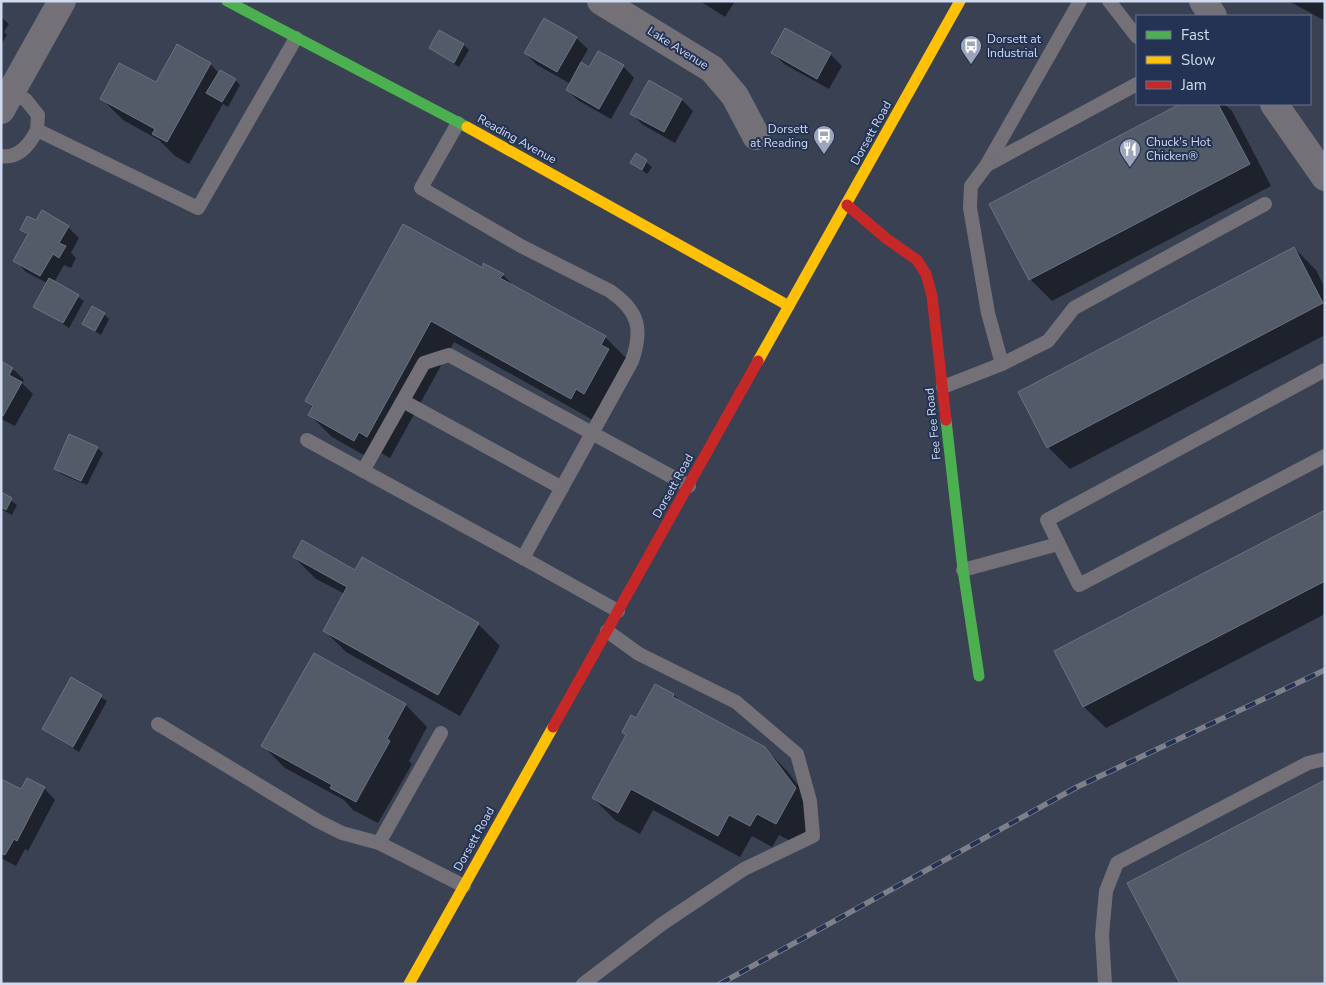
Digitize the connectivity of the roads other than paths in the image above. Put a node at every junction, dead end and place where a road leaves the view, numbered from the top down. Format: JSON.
{"nodes":[{"id":1,"x":62,"y":1,"type":"edge"},
{"id":2,"x":228,"y":1,"type":"edge"},
{"id":3,"x":601,"y":1,"type":"edge"},
{"id":4,"x":960,"y":1,"type":"edge"},
{"id":5,"x":1080,"y":1,"type":"edge"},
{"id":6,"x":1109,"y":1,"type":"edge"},
{"id":7,"x":1203,"y":1,"type":"edge"},
{"id":8,"x":1212,"y":15,"type":"edge"},
{"id":9,"x":1136,"y":36,"type":"edge"},
{"id":10,"x":296,"y":38,"type":"junction"},
{"id":11,"x":1136,"y":85,"type":"edge"},
{"id":12,"x":6,"y":101,"type":"edge"},
{"id":13,"x":1275,"y":105,"type":"edge"},
{"id":14,"x":458,"y":123,"type":"junction"},
{"id":15,"x":38,"y":130,"type":"junction"},
{"id":16,"x":756,"y":136,"type":"dead end"},
{"id":17,"x":1,"y":156,"type":"edge"},
{"id":18,"x":986,"y":166,"type":"junction"},
{"id":19,"x":1325,"y":177,"type":"edge"},
{"id":20,"x":1265,"y":204,"type":"dead end"},
{"id":21,"x":847,"y":205,"type":"junction"},
{"id":22,"x":790,"y":306,"type":"junction"},
{"id":23,"x":1002,"y":364,"type":"junction"},
{"id":24,"x":1325,"y":370,"type":"edge"},
{"id":25,"x":943,"y":387,"type":"junction"},
{"id":26,"x":403,"y":401,"type":"junction"},
{"id":27,"x":593,"y":432,"type":"junction"},
{"id":28,"x":307,"y":440,"type":"dead end"},
{"id":29,"x":1325,"y":456,"type":"edge"},
{"id":30,"x":363,"y":471,"type":"junction"},
{"id":31,"x":689,"y":486,"type":"junction"},
{"id":32,"x":562,"y":488,"type":"junction"},
{"id":33,"x":1058,"y":544,"type":"junction"},
{"id":34,"x":523,"y":558,"type":"junction"},
{"id":35,"x":963,"y":570,"type":"junction"},
{"id":36,"x":618,"y":611,"type":"junction"},
{"id":37,"x":607,"y":631,"type":"junction"},
{"id":38,"x":979,"y":676,"type":"dead end"},
{"id":39,"x":158,"y":724,"type":"dead end"},
{"id":40,"x":441,"y":732,"type":"dead end"},
{"id":41,"x":1325,"y":759,"type":"edge"},
{"id":42,"x":379,"y":843,"type":"junction"},
{"id":43,"x":464,"y":886,"type":"junction"},
{"id":44,"x":409,"y":984,"type":"edge"},
{"id":45,"x":583,"y":984,"type":"edge"},
{"id":46,"x":1105,"y":984,"type":"edge"}],
"edges":[{"from":1,"to":12,"type":"street"},
{"from":2,"to":10,"type":"street","name":"Reading Avenue"},
{"from":3,"to":16,"type":"street","name":"Lake Avenue"},
{"from":4,"to":21,"type":"street","name":"Dorsett Road"},
{"from":5,"to":18,"type":"lane"},
{"from":6,"to":9,"type":"lane"},
{"from":7,"to":8,"type":"street"},
{"from":10,"to":14,"type":"street","name":"Reading Avenue"},
{"from":10,"to":15,"type":"lane"},
{"from":11,"to":18,"type":"lane"},
{"from":12,"to":15,"type":"lane"},
{"from":13,"to":19,"type":"street"},
{"from":14,"to":22,"type":"street","name":"Reading Avenue"},
{"from":14,"to":27,"type":"lane"},
{"from":15,"to":17,"type":"lane"},
{"from":18,"to":23,"type":"lane"},
{"from":20,"to":23,"type":"lane"},
{"from":21,"to":22,"type":"street","name":"Dorsett Road"},
{"from":21,"to":25,"type":"street","name":"Fee Fee Road"},
{"from":22,"to":31,"type":"street","name":"Dorsett Road"},
{"from":23,"to":25,"type":"lane"},
{"from":24,"to":33,"type":"lane"},
{"from":25,"to":35,"type":"street","name":"Fee Fee Road"},
{"from":26,"to":27,"type":"lane"},
{"from":26,"to":30,"type":"lane"},
{"from":26,"to":32,"type":"lane"},
{"from":27,"to":31,"type":"lane"},
{"from":27,"to":32,"type":"lane"},
{"from":28,"to":30,"type":"lane"},
{"from":29,"to":33,"type":"lane"},
{"from":30,"to":34,"type":"lane"},
{"from":31,"to":36,"type":"street","name":"Dorsett Road"},
{"from":32,"to":34,"type":"lane"},
{"from":33,"to":35,"type":"lane"},
{"from":34,"to":36,"type":"lane"},
{"from":35,"to":38,"type":"street","name":"Fee Fee Road"},
{"from":36,"to":37,"type":"street","name":"Dorsett Road"},
{"from":37,"to":43,"type":"street","name":"Dorsett Road"},
{"from":37,"to":45,"type":"lane"},
{"from":39,"to":42,"type":"lane"},
{"from":40,"to":42,"type":"lane"},
{"from":41,"to":46,"type":"lane"},
{"from":42,"to":43,"type":"lane"},
{"from":43,"to":44,"type":"street","name":"Dorsett Road"}]}
